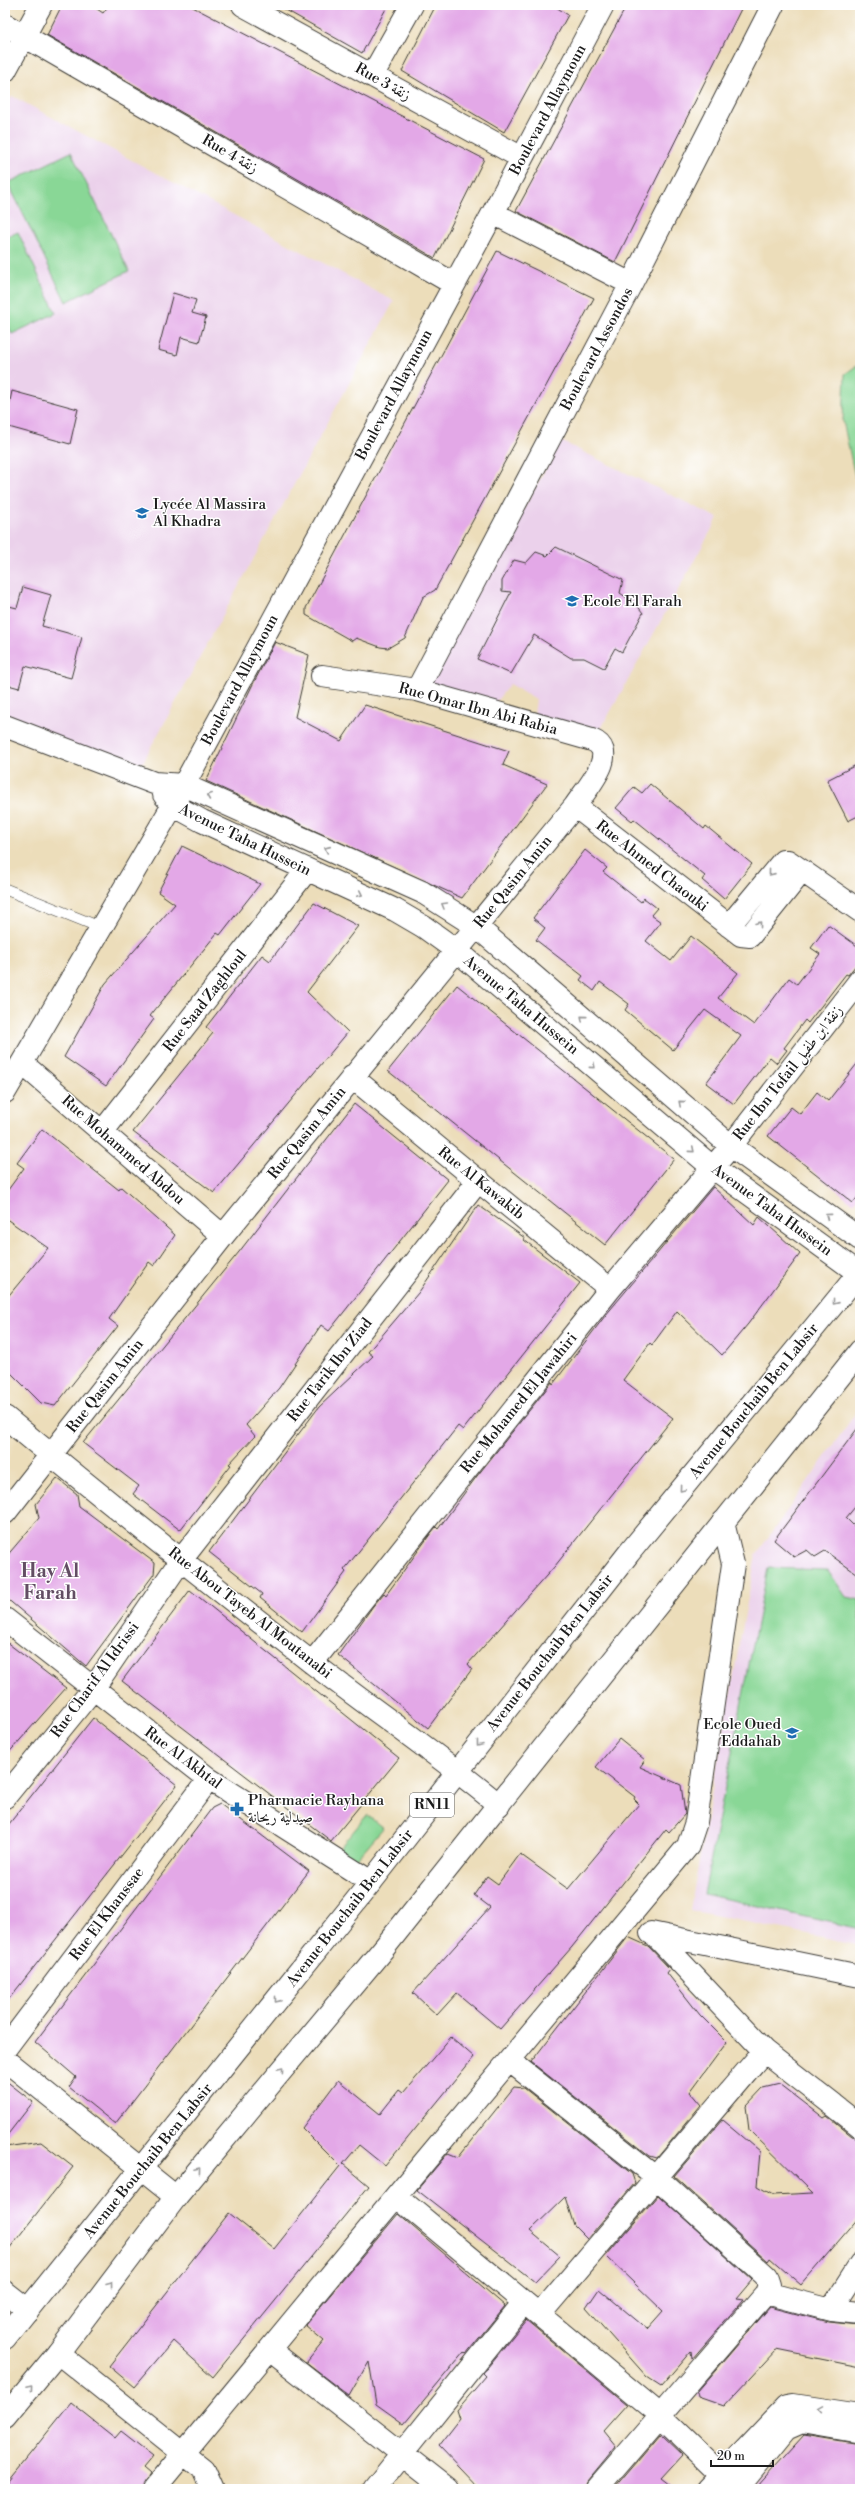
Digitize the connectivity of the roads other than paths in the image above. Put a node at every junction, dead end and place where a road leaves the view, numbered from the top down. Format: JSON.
{"nodes":[{"id":1,"x":41,"y":5,"type":"edge"},
{"id":2,"x":243,"y":5,"type":"edge"},
{"id":3,"x":412,"y":5,"type":"edge"},
{"id":4,"x":603,"y":5,"type":"edge"},
{"id":5,"x":773,"y":5,"type":"edge"},
{"id":6,"x":5,"y":25,"type":"edge"},
{"id":7,"x":25,"y":36,"type":"junction"},
{"id":8,"x":5,"y":71,"type":"edge"},
{"id":9,"x":372,"y":76,"type":"junction"},
{"id":10,"x":522,"y":158,"type":"junction"},
{"id":11,"x":494,"y":213,"type":"junction"},
{"id":12,"x":454,"y":284,"type":"junction"},
{"id":13,"x":631,"y":284,"type":"junction"},
{"id":14,"x":322,"y":676,"type":"dead end"},
{"id":15,"x":417,"y":690,"type":"junction"},
{"id":16,"x":5,"y":726,"type":"edge"},
{"id":17,"x":605,"y":751,"type":"joint"},
{"id":18,"x":154,"y":783,"type":"junction"},
{"id":19,"x":184,"y":785,"type":"junction"},
{"id":20,"x":173,"y":805,"type":"junction"},
{"id":21,"x":575,"y":806,"type":"junction"},
{"id":22,"x":307,"y":870,"type":"junction"},
{"id":23,"x":5,"y":889,"type":"edge"},
{"id":24,"x":860,"y":911,"type":"edge"},
{"id":25,"x":477,"y":927,"type":"junction"},
{"id":26,"x":102,"y":928,"type":"junction"},
{"id":27,"x":456,"y":950,"type":"junction"},
{"id":28,"x":860,"y":980,"type":"edge"},
{"id":29,"x":23,"y":1064,"type":"junction"},
{"id":30,"x":352,"y":1077,"type":"junction"},
{"id":31,"x":5,"y":1092,"type":"edge"},
{"id":32,"x":103,"y":1131,"type":"junction"},
{"id":33,"x":730,"y":1146,"type":"junction"},
{"id":34,"x":712,"y":1167,"type":"junction"},
{"id":35,"x":479,"y":1180,"type":"junction"},
{"id":36,"x":223,"y":1236,"type":"junction"},
{"id":37,"x":860,"y":1239,"type":"edge"},
{"id":38,"x":860,"y":1273,"type":"edge"},
{"id":39,"x":610,"y":1288,"type":"junction"},
{"id":40,"x":860,"y":1353,"type":"edge"},
{"id":41,"x":5,"y":1417,"type":"edge"},
{"id":42,"x":50,"y":1455,"type":"junction"},
{"id":43,"x":5,"y":1513,"type":"edge"},
{"id":44,"x":722,"y":1522,"type":"junction"},
{"id":45,"x":181,"y":1560,"type":"junction"},
{"id":46,"x":5,"y":1620,"type":"edge"},
{"id":47,"x":312,"y":1663,"type":"junction"},
{"id":48,"x":93,"y":1689,"type":"junction"},
{"id":49,"x":458,"y":1771,"type":"junction"},
{"id":50,"x":209,"y":1779,"type":"junction"},
{"id":51,"x":5,"y":1797,"type":"edge"},
{"id":52,"x":499,"y":1805,"type":"junction"},
{"id":53,"x":371,"y":1882,"type":"junction"},
{"id":54,"x":626,"y":1923,"type":"junction"},
{"id":55,"x":654,"y":1934,"type":"junction"},
{"id":56,"x":860,"y":1976,"type":"edge"},
{"id":57,"x":5,"y":2049,"type":"edge"},
{"id":58,"x":764,"y":2051,"type":"junction"},
{"id":59,"x":5,"y":2060,"type":"edge"},
{"id":60,"x":510,"y":2061,"type":"junction"},
{"id":61,"x":860,"y":2126,"type":"edge"},
{"id":62,"x":140,"y":2169,"type":"junction"},
{"id":63,"x":656,"y":2177,"type":"junction"},
{"id":64,"x":396,"y":2196,"type":"junction"},
{"id":65,"x":176,"y":2197,"type":"junction"},
{"id":66,"x":860,"y":2265,"type":"edge"},
{"id":67,"x":5,"y":2292,"type":"edge"},
{"id":68,"x":766,"y":2293,"type":"junction"},
{"id":69,"x":532,"y":2308,"type":"junction"},
{"id":70,"x":28,"y":2310,"type":"junction"},
{"id":71,"x":831,"y":2310,"type":"junction"},
{"id":72,"x":860,"y":2313,"type":"edge"},
{"id":73,"x":5,"y":2338,"type":"edge"},
{"id":74,"x":270,"y":2350,"type":"junction"},
{"id":75,"x":58,"y":2353,"type":"junction"},
{"id":76,"x":660,"y":2415,"type":"junction"},
{"id":77,"x":860,"y":2415,"type":"edge"},
{"id":78,"x":5,"y":2417,"type":"edge"},
{"id":79,"x":860,"y":2432,"type":"edge"},
{"id":80,"x":184,"y":2454,"type":"junction"},
{"id":81,"x":402,"y":2454,"type":"junction"},
{"id":82,"x":722,"y":2473,"type":"junction"},
{"id":83,"x":154,"y":2489,"type":"edge"},
{"id":84,"x":212,"y":2489,"type":"edge"},
{"id":85,"x":374,"y":2489,"type":"edge"},
{"id":86,"x":447,"y":2489,"type":"edge"},
{"id":87,"x":597,"y":2489,"type":"edge"},
{"id":88,"x":708,"y":2489,"type":"edge"},
{"id":89,"x":737,"y":2489,"type":"edge"}],
"edges":[{"from":1,"to":7,"type":"street"},
{"from":2,"to":9,"type":"street","name":"Rue 3 زنقة"},
{"from":3,"to":9,"type":"street"},
{"from":4,"to":10,"type":"street","name":"Boulevard Allaymoun"},
{"from":5,"to":13,"type":"street","name":"Boulevard Assondos"},
{"from":6,"to":7,"type":"street","name":"Rue 4 زنقة"},
{"from":7,"to":8,"type":"street"},
{"from":7,"to":12,"type":"street","name":"Rue 4 زنقة"},
{"from":9,"to":10,"type":"street","name":"Rue 3 زنقة"},
{"from":10,"to":11,"type":"street","name":"Boulevard Allaymoun"},
{"from":11,"to":12,"type":"street","name":"Boulevard Allaymoun"},
{"from":11,"to":13,"type":"street"},
{"from":12,"to":19,"type":"street","name":"Boulevard Allaymoun"},
{"from":13,"to":15,"type":"street","name":"Boulevard Assondos"},
{"from":14,"to":15,"type":"street","name":"Rue Omar Ibn Abi Rabia"},
{"from":15,"to":17,"type":"street","name":"Rue Omar Ibn Abi Rabia"},
{"from":16,"to":18,"type":"street","name":"Avenue Taha Hussein"},
{"from":17,"to":21,"type":"street","name":"Rue Qasim Amin"},
{"from":18,"to":19,"type":"street","name":"Avenue Taha Hussein"},
{"from":18,"to":20,"type":"street","name":"Avenue Taha Hussein"},
{"from":19,"to":20,"type":"street","name":"Boulevard Allaymoun"},
{"from":25,"to":19,"type":"street","name":"Avenue Taha Hussein","one_way":true},
{"from":20,"to":22,"type":"street","name":"Avenue Taha Hussein"},
{"from":20,"to":26,"type":"street","name":"Boulevard Allaymoun"},
{"from":21,"to":24,"type":"street","name":"Rue Ahmed Chaouki"},
{"from":21,"to":25,"type":"street","name":"Rue Qasim Amin"},
{"from":22,"to":27,"type":"street","name":"Avenue Taha Hussein","one_way":true},
{"from":22,"to":32,"type":"street","name":"Rue Saad Zaghloul"},
{"from":23,"to":26,"type":"lane"},
{"from":25,"to":27,"type":"street","name":"Rue Qasim Amin"},
{"from":33,"to":25,"type":"street","name":"Avenue Taha Hussein","one_way":true},
{"from":26,"to":29,"type":"street","name":"Boulevard Allaymoun"},
{"from":27,"to":30,"type":"street","name":"Rue Qasim Amin"},
{"from":27,"to":34,"type":"street","name":"Avenue Taha Hussein","one_way":true},
{"from":28,"to":33,"type":"street","name":"Rue Ibn Tofail زنقة ابن طفيل"},
{"from":29,"to":31,"type":"street","name":"Boulevard Allaymoun"},
{"from":29,"to":32,"type":"street","name":"Rue Mohammed Abdou"},
{"from":30,"to":35,"type":"street","name":"Rue Al Kawakib"},
{"from":30,"to":36,"type":"street","name":"Rue Qasim Amin"},
{"from":32,"to":36,"type":"street","name":"Rue Mohammed Abdou"},
{"from":33,"to":34,"type":"street","name":"Rue Mohamed El Jawahiri"},
{"from":37,"to":33,"type":"street","name":"Avenue Taha Hussein","one_way":true},
{"from":34,"to":38,"type":"street","name":"Avenue Taha Hussein"},
{"from":34,"to":39,"type":"street","name":"Rue Mohamed El Jawahiri"},
{"from":35,"to":39,"type":"street","name":"Rue Al Kawakib"},
{"from":35,"to":45,"type":"street","name":"Rue Tarik Ibn Ziad"},
{"from":36,"to":42,"type":"street","name":"Rue Qasim Amin"},
{"from":38,"to":49,"type":"street","name":"Avenue Bouchaib Ben Labsir","number":"RN11","one_way":true},
{"from":39,"to":47,"type":"street","name":"Rue Mohamed El Jawahiri"},
{"from":40,"to":44,"type":"street"},
{"from":41,"to":42,"type":"street","name":"Rue Abou Tayeb Al Moutanabi"},
{"from":42,"to":43,"type":"street","name":"Rue Qasim Amin"},
{"from":42,"to":45,"type":"street","name":"Rue Abou Tayeb Al Moutanabi"},
{"from":44,"to":52,"type":"street"},
{"from":44,"to":54,"type":"street"},
{"from":45,"to":47,"type":"street","name":"Rue Abou Tayeb Al Moutanabi"},
{"from":45,"to":48,"type":"street","name":"Rue Charif Al Idrissi"},
{"from":46,"to":48,"type":"street","name":"Rue Al Akhtal"},
{"from":47,"to":49,"type":"street","name":"Rue Abou Tayeb Al Moutanabi"},
{"from":48,"to":50,"type":"street","name":"Rue Al Akhtal"},
{"from":48,"to":51,"type":"street","name":"Rue Charif Al Idrissi"},
{"from":49,"to":52,"type":"street","name":"Rue Abou Tayeb Al Moutanabi"},
{"from":49,"to":53,"type":"street","name":"Avenue Bouchaib Ben Labsir","number":"RN11"},
{"from":50,"to":53,"type":"street","name":"Rue Al Akhtal"},
{"from":50,"to":57,"type":"street","name":"Rue El Khanssae"},
{"from":65,"to":52,"type":"street","one_way":true},
{"from":53,"to":62,"type":"street","name":"Avenue Bouchaib Ben Labsir","number":"RN11","one_way":true},
{"from":54,"to":55,"type":"street"},
{"from":54,"to":60,"type":"street"},
{"from":55,"to":56,"type":"street"},
{"from":55,"to":58,"type":"street"},
{"from":58,"to":61,"type":"street"},
{"from":58,"to":63,"type":"street"},
{"from":59,"to":62,"type":"street"},
{"from":60,"to":63,"type":"street"},
{"from":60,"to":64,"type":"street"},
{"from":62,"to":65,"type":"street"},
{"from":62,"to":70,"type":"street","name":"Avenue Bouchaib Ben Labsir","number":"RN11"},
{"from":63,"to":68,"type":"street"},
{"from":63,"to":69,"type":"street"},
{"from":64,"to":69,"type":"street"},
{"from":64,"to":74,"type":"street"},
{"from":75,"to":65,"type":"street","one_way":true},
{"from":66,"to":71,"type":"street"},
{"from":67,"to":70,"type":"street"},
{"from":68,"to":71,"type":"street"},
{"from":68,"to":76,"type":"street"},
{"from":69,"to":76,"type":"street"},
{"from":69,"to":81,"type":"street"},
{"from":70,"to":73,"type":"street","name":"Avenue Bouchaib Ben Labsir","number":"RN11"},
{"from":71,"to":72,"type":"street"},
{"from":74,"to":80,"type":"street"},
{"from":74,"to":81,"type":"street"},
{"from":78,"to":75,"type":"street","one_way":true},
{"from":75,"to":80,"type":"street"},
{"from":76,"to":82,"type":"street"},
{"from":76,"to":87,"type":"street"},
{"from":77,"to":82,"type":"street","one_way":true},
{"from":79,"to":89,"type":"street"},
{"from":80,"to":83,"type":"street"},
{"from":80,"to":84,"type":"street"},
{"from":81,"to":85,"type":"street"},
{"from":81,"to":86,"type":"street"},
{"from":82,"to":88,"type":"street"},
{"from":82,"to":89,"type":"street"}]}
